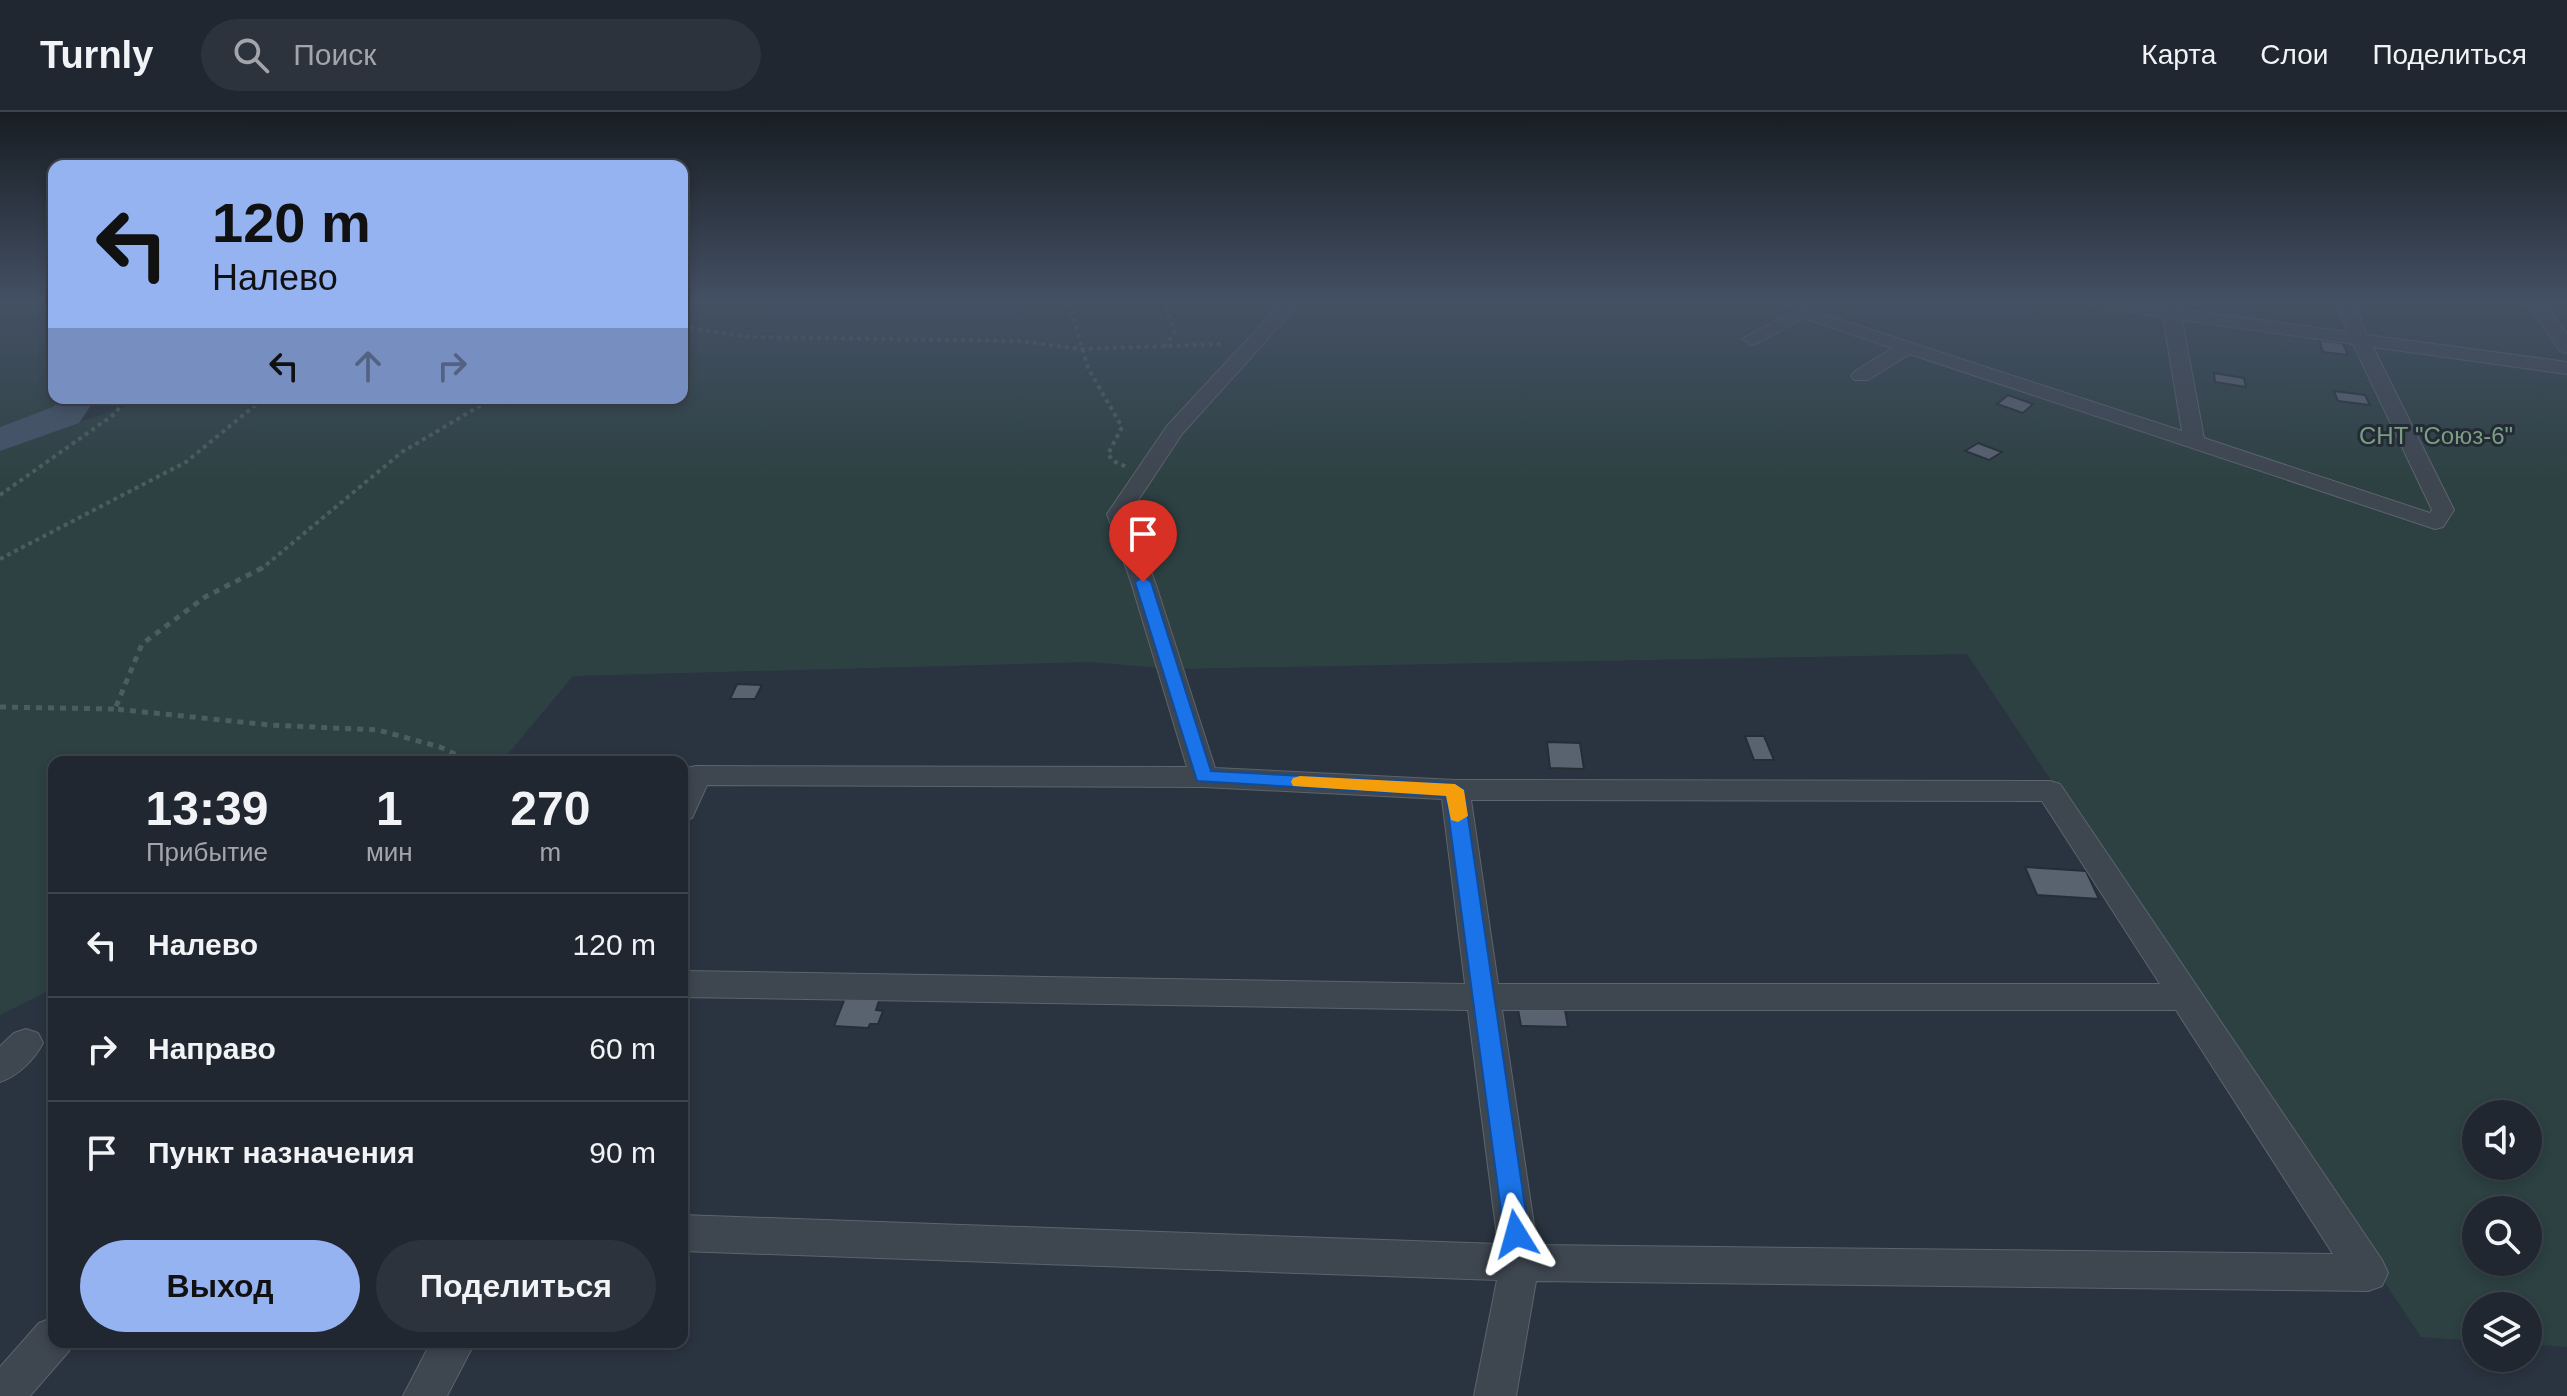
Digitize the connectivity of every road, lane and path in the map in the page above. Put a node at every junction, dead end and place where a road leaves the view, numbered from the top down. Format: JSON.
{"nodes":[{"id":1,"x":1087,"y":363,"type":"edge"},
{"id":2,"x":1234,"y":363,"type":"edge"},
{"id":3,"x":1882,"y":363,"type":"edge"},
{"id":4,"x":1952,"y":363,"type":"edge"},
{"id":5,"x":2180,"y":363,"type":"edge"},
{"id":6,"x":2372,"y":363,"type":"edge"},
{"id":7,"x":2531,"y":363,"type":"edge"},
{"id":8,"x":2567,"y":368,"type":"edge"},
{"id":9,"x":1861,"y":376,"type":"dead end"},
{"id":10,"x":121,"y":404,"type":"edge"},
{"id":11,"x":257,"y":404,"type":"edge"},
{"id":12,"x":483,"y":404,"type":"edge"},
{"id":13,"x":2194,"y":442,"type":"junction"},
{"id":14,"x":1139,"y":473,"type":"junction"},
{"id":15,"x":0,"y":495,"type":"edge"},
{"id":16,"x":0,"y":559,"type":"edge"},
{"id":17,"x":0,"y":707,"type":"edge"},
{"id":18,"x":115,"y":709,"type":"junction"},
{"id":19,"x":459,"y":756,"type":"edge"},
{"id":20,"x":689,"y":775,"type":"edge"},
{"id":21,"x":1204,"y":777,"type":"junction"},
{"id":22,"x":1455,"y":790,"type":"junction"},
{"id":23,"x":688,"y":984,"type":"edge"},
{"id":24,"x":1484,"y":997,"type":"junction"},
{"id":25,"x":2186,"y":997,"type":"junction"},
{"id":26,"x":26,"y":1043,"type":"dead end"},
{"id":27,"x":0,"y":1068,"type":"edge"},
{"id":28,"x":688,"y":1233,"type":"edge"},
{"id":29,"x":1520,"y":1263,"type":"junction"},
{"id":30,"x":48,"y":1344,"type":"edge"},
{"id":31,"x":451,"y":1348,"type":"edge"},
{"id":32,"x":2,"y":1396,"type":"edge"},
{"id":33,"x":424,"y":1396,"type":"edge"},
{"id":34,"x":1495,"y":1396,"type":"edge"}],
"edges":[{"from":1,"to":14,"type":"path"},
{"from":2,"to":14,"type":"street"},
{"from":3,"to":9,"type":"street"},
{"from":4,"to":13,"type":"street"},
{"from":5,"to":13,"type":"street"},
{"from":6,"to":13,"type":"street"},
{"from":7,"to":8,"type":"street"},
{"from":10,"to":15,"type":"path"},
{"from":11,"to":16,"type":"path"},
{"from":12,"to":18,"type":"path"},
{"from":14,"to":21,"type":"street"},
{"from":17,"to":18,"type":"path"},
{"from":18,"to":19,"type":"path"},
{"from":20,"to":21,"type":"street"},
{"from":21,"to":22,"type":"street"},
{"from":22,"to":24,"type":"street"},
{"from":22,"to":25,"type":"street"},
{"from":23,"to":24,"type":"street"},
{"from":24,"to":25,"type":"street"},
{"from":24,"to":29,"type":"street"},
{"from":25,"to":29,"type":"street"},
{"from":26,"to":27,"type":"street"},
{"from":28,"to":29,"type":"street"},
{"from":29,"to":34,"type":"street"},
{"from":30,"to":32,"type":"street"},
{"from":31,"to":33,"type":"street"}]}
